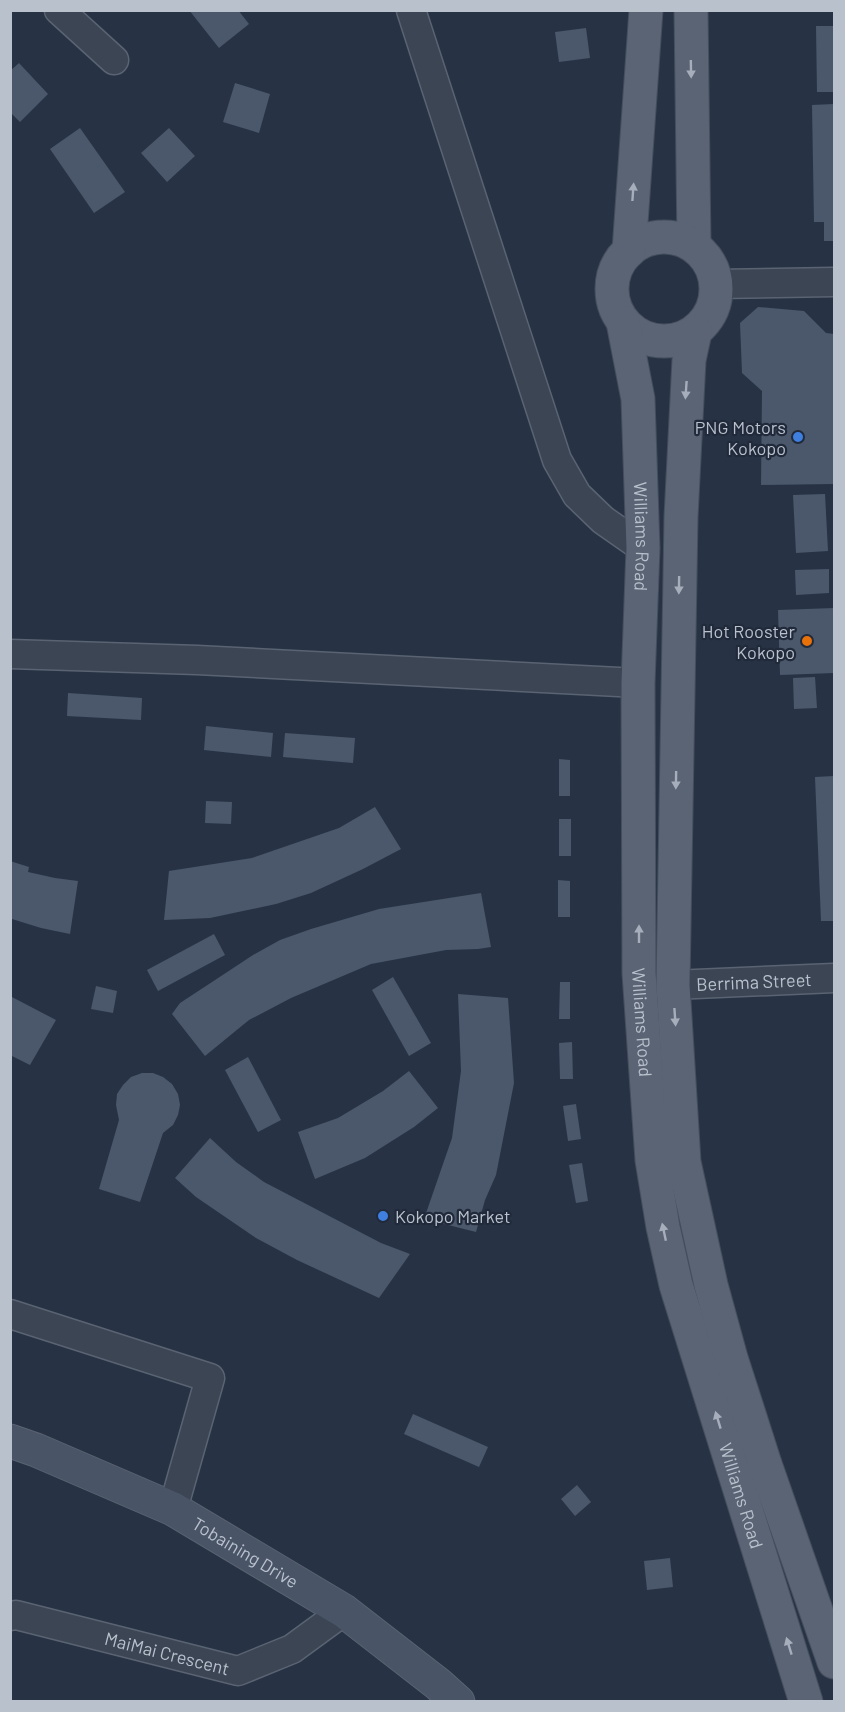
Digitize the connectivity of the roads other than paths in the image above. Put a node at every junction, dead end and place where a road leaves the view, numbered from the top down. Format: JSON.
{"nodes":[{"id":1,"x":59,"y":10,"type":"edge"},
{"id":2,"x":411,"y":10,"type":"edge"},
{"id":3,"x":646,"y":10,"type":"edge"},
{"id":4,"x":691,"y":10,"type":"edge"},
{"id":5,"x":114,"y":60,"type":"dead end"},
{"id":6,"x":694,"y":245,"type":"junction"},
{"id":7,"x":629,"y":251,"type":"junction"},
{"id":8,"x":834,"y":282,"type":"edge"},
{"id":9,"x":716,"y":284,"type":"junction"},
{"id":10,"x":623,"y":322,"type":"junction"},
{"id":11,"x":695,"y":332,"type":"junction"},
{"id":12,"x":644,"y":548,"type":"junction"},
{"id":13,"x":10,"y":654,"type":"edge"},
{"id":14,"x":638,"y":683,"type":"junction"},
{"id":15,"x":834,"y":978,"type":"edge"},
{"id":16,"x":673,"y":985,"type":"junction"},
{"id":17,"x":10,"y":1314,"type":"edge"},
{"id":18,"x":10,"y":1442,"type":"edge"},
{"id":19,"x":173,"y":1509,"type":"junction"},
{"id":20,"x":344,"y":1611,"type":"junction"},
{"id":21,"x":10,"y":1616,"type":"edge"},
{"id":22,"x":834,"y":1662,"type":"edge"},
{"id":23,"x":458,"y":1701,"type":"edge"},
{"id":24,"x":806,"y":1701,"type":"edge"}],
"edges":[{"from":1,"to":5,"type":"street"},
{"from":2,"to":12,"type":"street"},
{"from":7,"to":3,"type":"main road","name":"Williams Road","one_way":true},
{"from":4,"to":6,"type":"main road","one_way":true},
{"from":6,"to":7,"type":"main road"},
{"from":6,"to":9,"type":"main road"},
{"from":7,"to":10,"type":"main road","name":"Williams Road"},
{"from":8,"to":9,"type":"street"},
{"from":9,"to":11,"type":"main road","name":"Williams Road"},
{"from":10,"to":11,"type":"main road"},
{"from":10,"to":12,"type":"main road","name":"Williams Road"},
{"from":11,"to":16,"type":"main road","name":"Williams Road","one_way":true},
{"from":12,"to":14,"type":"main road","name":"Williams Road"},
{"from":13,"to":14,"type":"street"},
{"from":24,"to":14,"type":"main road","name":"Williams Road","one_way":true},
{"from":15,"to":16,"type":"street","name":"Berrima Street"},
{"from":16,"to":22,"type":"main road","name":"Williams Road","one_way":true},
{"from":17,"to":19,"type":"street"},
{"from":18,"to":19,"type":"street","name":"Tobaining Drive"},
{"from":19,"to":20,"type":"street","name":"Tobaining Drive"},
{"from":20,"to":21,"type":"street","name":"MaiMai Crescent"},
{"from":20,"to":23,"type":"street","name":"Tobaining Drive"}]}
